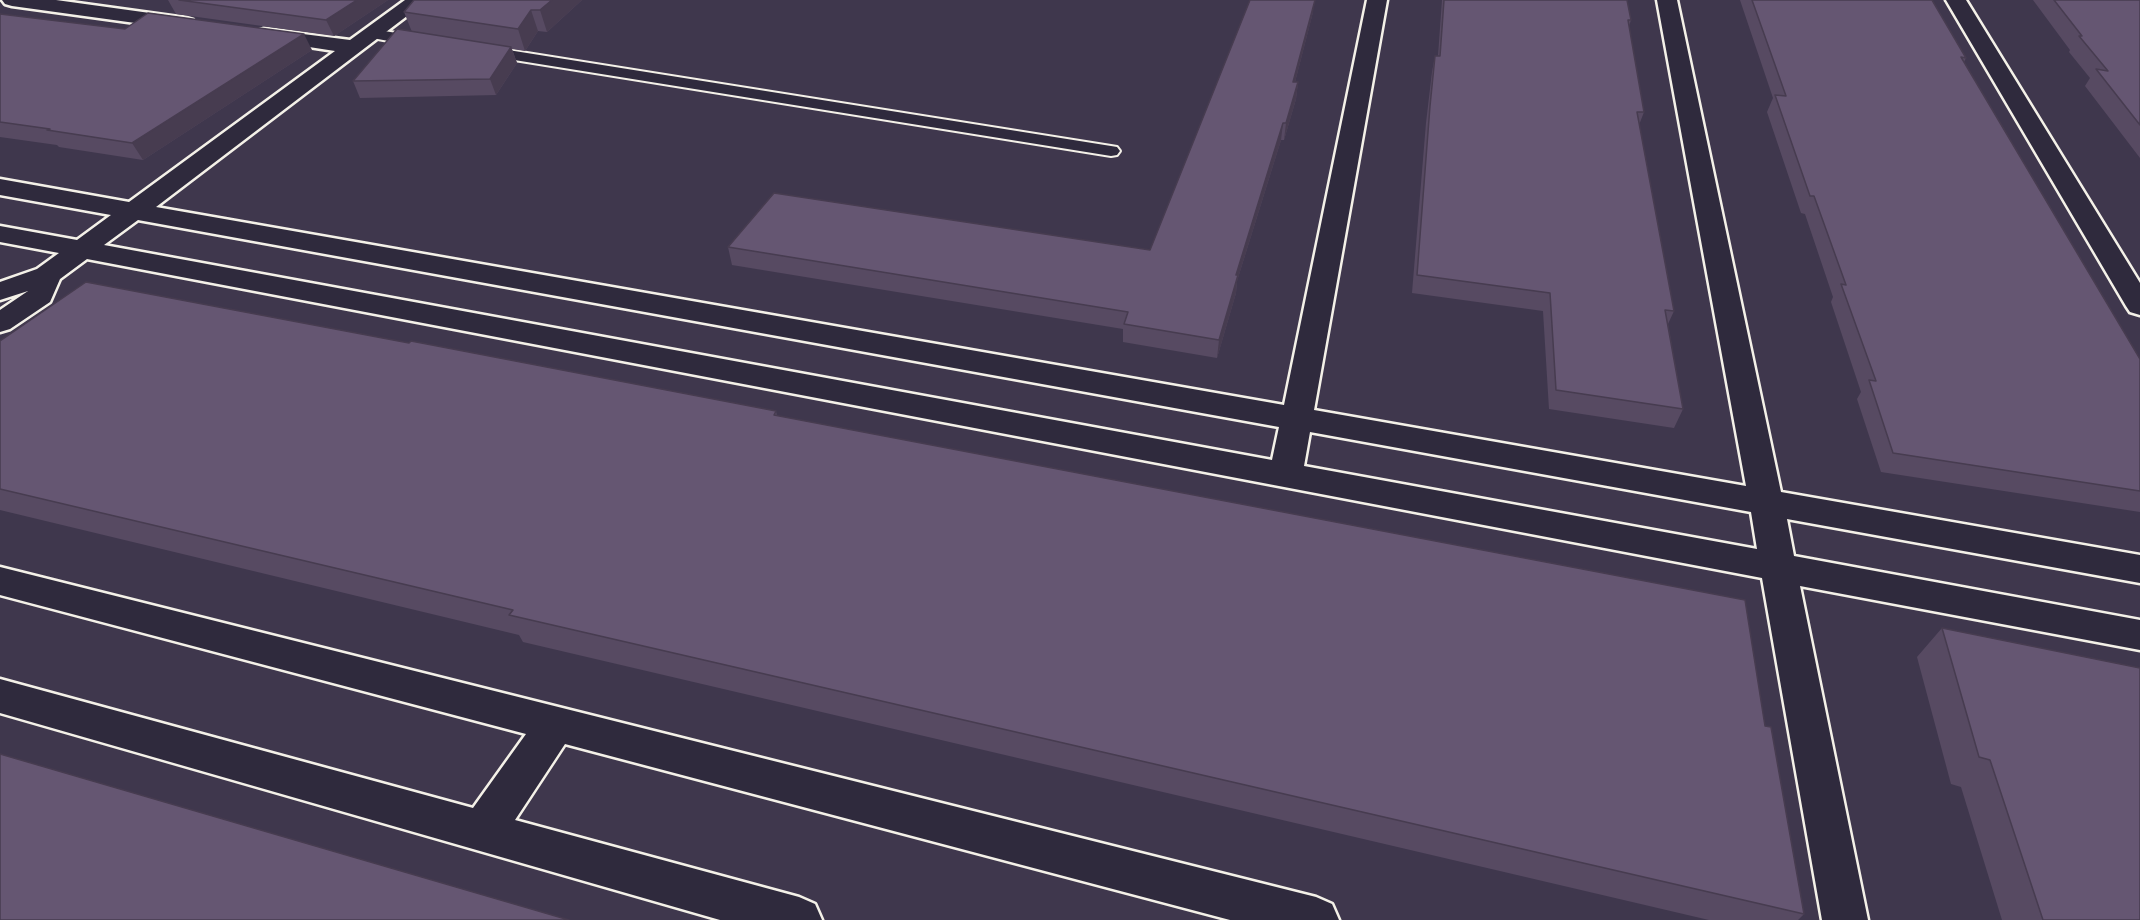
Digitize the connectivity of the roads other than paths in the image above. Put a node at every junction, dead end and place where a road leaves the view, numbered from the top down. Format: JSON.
{"nodes":[{"id":1,"x":12,"y":0,"type":"edge"},
{"id":2,"x":143,"y":0,"type":"edge"},
{"id":3,"x":418,"y":0,"type":"edge"},
{"id":4,"x":1377,"y":0,"type":"edge"},
{"id":5,"x":1667,"y":0,"type":"edge"},
{"id":6,"x":1956,"y":0,"type":"edge"},
{"id":7,"x":122,"y":15,"type":"junction"},
{"id":8,"x":203,"y":26,"type":"edge"},
{"id":9,"x":250,"y":33,"type":"edge"},
{"id":10,"x":363,"y":41,"type":"junction"},
{"id":11,"x":443,"y":45,"type":"edge"},
{"id":12,"x":466,"y":49,"type":"edge"},
{"id":13,"x":1111,"y":151,"type":"dead end"},
{"id":14,"x":0,"y":187,"type":"edge"},
{"id":15,"x":134,"y":211,"type":"junction"},
{"id":16,"x":0,"y":234,"type":"edge"},
{"id":17,"x":81,"y":250,"type":"junction"},
{"id":18,"x":47,"y":275,"type":"junction"},
{"id":19,"x":0,"y":291,"type":"edge"},
{"id":20,"x":664,"y":305,"type":"junction"},
{"id":21,"x":2140,"y":306,"type":"edge"},
{"id":22,"x":0,"y":323,"type":"edge"},
{"id":23,"x":619,"y":350,"type":"junction"},
{"id":24,"x":1298,"y":418,"type":"junction"},
{"id":25,"x":1287,"y":475,"type":"junction"},
{"id":26,"x":1766,"y":502,"type":"junction"},
{"id":27,"x":1779,"y":568,"type":"junction"},
{"id":28,"x":2140,"y":569,"type":"edge"},
{"id":29,"x":0,"y":580,"type":"edge"},
{"id":30,"x":2140,"y":635,"type":"edge"},
{"id":31,"x":0,"y":696,"type":"edge"},
{"id":32,"x":556,"y":724,"type":"junction"},
{"id":33,"x":482,"y":832,"type":"junction"},
{"id":34,"x":799,"y":920,"type":"edge"},
{"id":35,"x":1316,"y":920,"type":"edge"},
{"id":36,"x":1845,"y":920,"type":"edge"}],
"edges":[{"from":1,"to":7,"type":"street"},
{"from":2,"to":7,"type":"street"},
{"from":3,"to":10,"type":"street"},
{"from":4,"to":24,"type":"street"},
{"from":5,"to":26,"type":"street"},
{"from":6,"to":21,"type":"street"},
{"from":7,"to":8,"type":"street"},
{"from":9,"to":10,"type":"street"},
{"from":10,"to":11,"type":"lane"},
{"from":10,"to":15,"type":"street"},
{"from":12,"to":13,"type":"lane"},
{"from":14,"to":15,"type":"street"},
{"from":15,"to":17,"type":"street"},
{"from":15,"to":20,"type":"street"},
{"from":16,"to":17,"type":"street"},
{"from":17,"to":18,"type":"street"},
{"from":17,"to":23,"type":"street"},
{"from":18,"to":19,"type":"street"},
{"from":18,"to":22,"type":"street"},
{"from":20,"to":23,"type":"street"},
{"from":20,"to":24,"type":"street"},
{"from":23,"to":25,"type":"street"},
{"from":24,"to":25,"type":"street"},
{"from":24,"to":26,"type":"street"},
{"from":25,"to":27,"type":"street"},
{"from":26,"to":27,"type":"street"},
{"from":26,"to":28,"type":"street"},
{"from":27,"to":30,"type":"street"},
{"from":27,"to":36,"type":"street"},
{"from":29,"to":32,"type":"street"},
{"from":31,"to":33,"type":"street"},
{"from":32,"to":33,"type":"street"},
{"from":32,"to":35,"type":"street"},
{"from":33,"to":34,"type":"street"}]}
